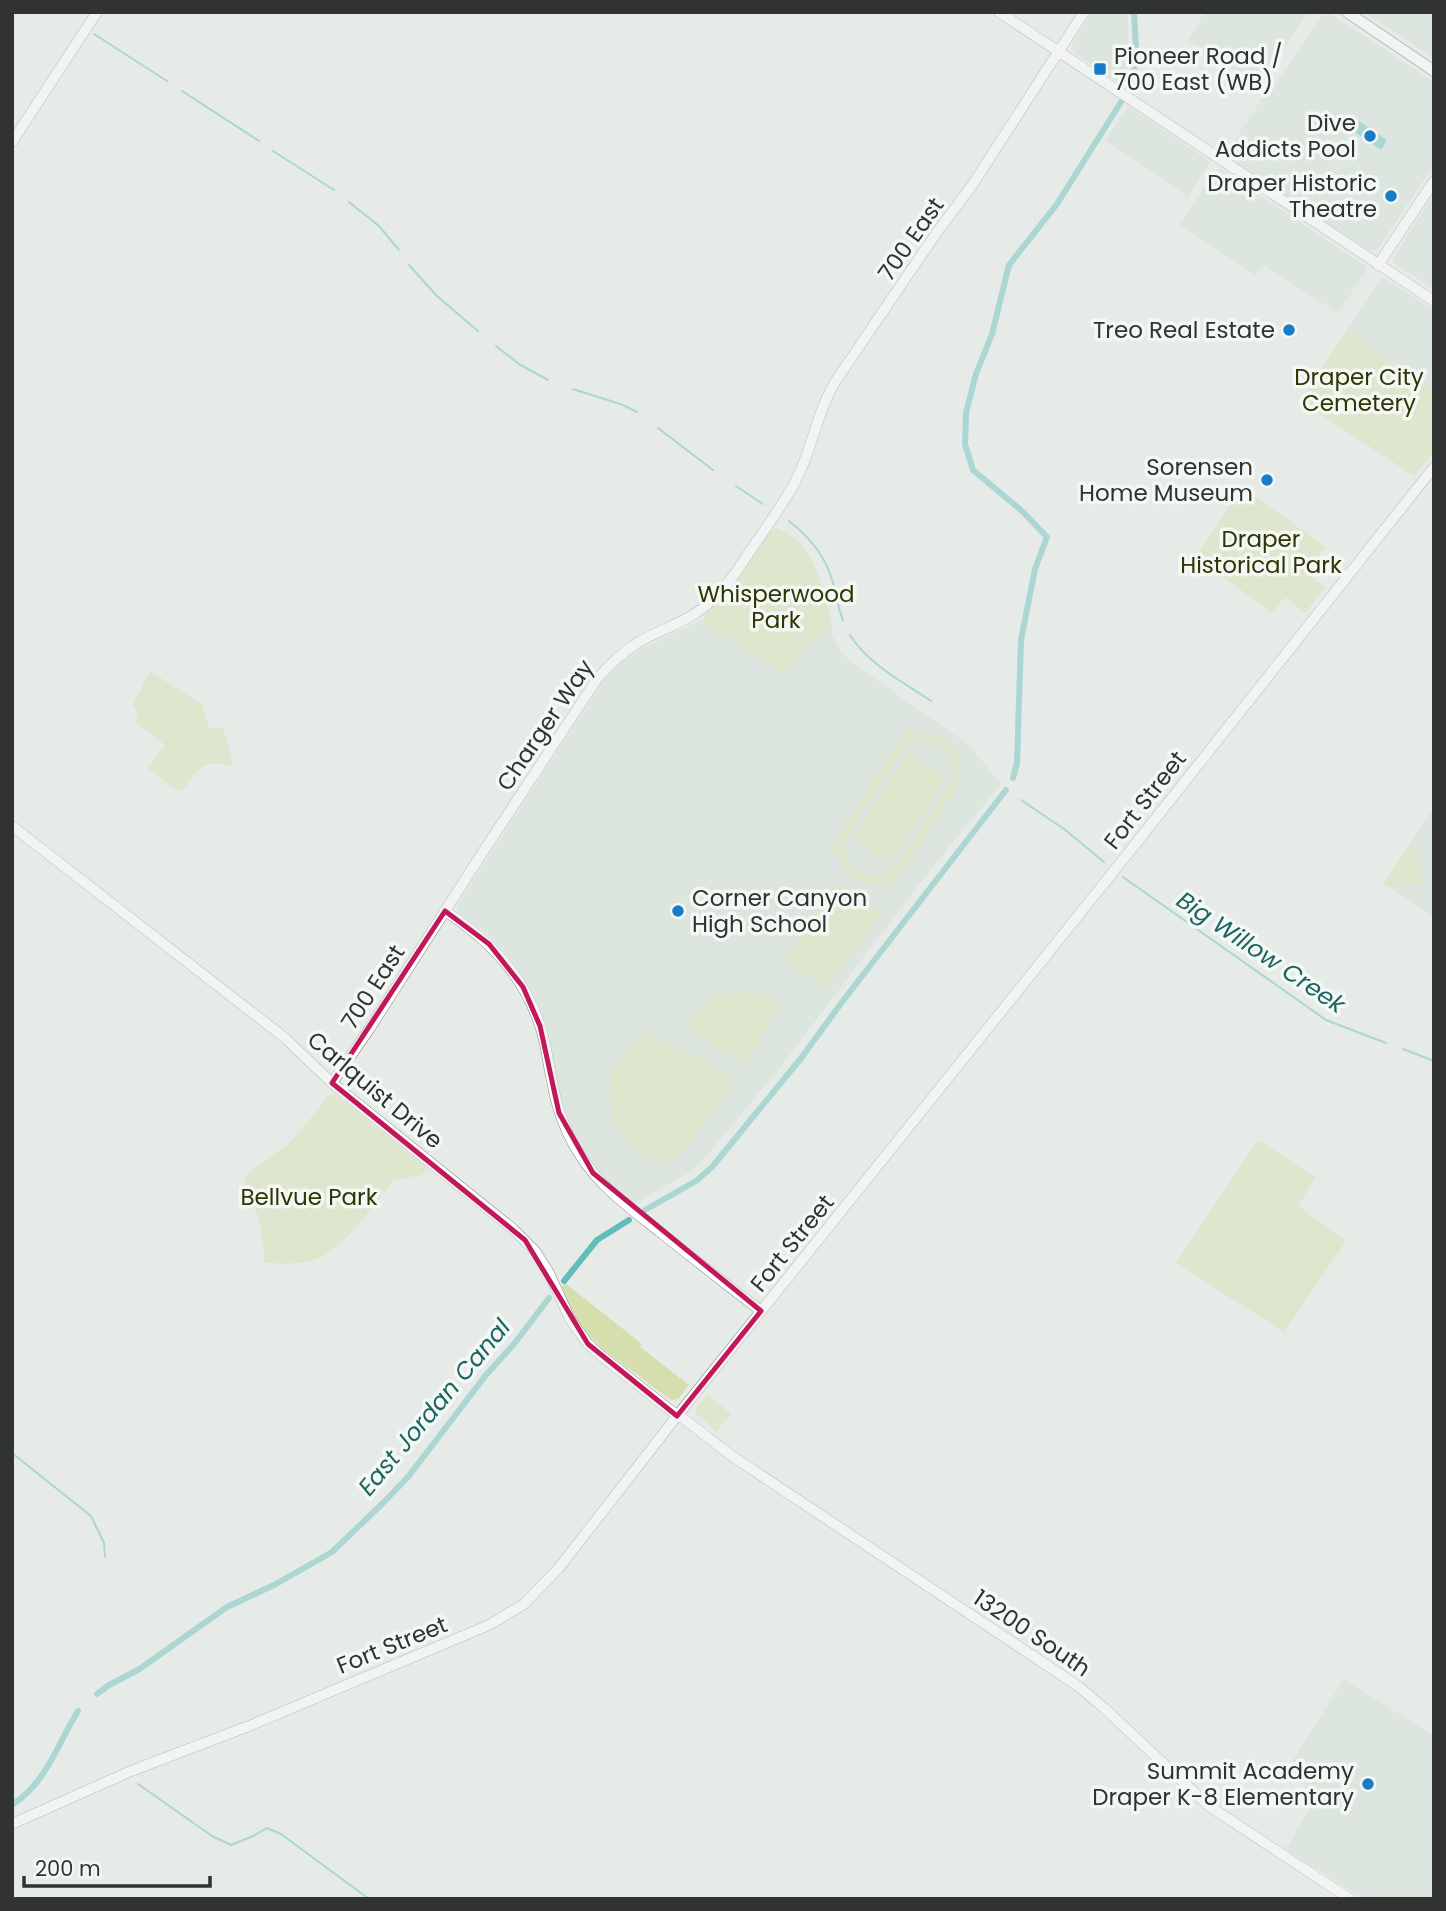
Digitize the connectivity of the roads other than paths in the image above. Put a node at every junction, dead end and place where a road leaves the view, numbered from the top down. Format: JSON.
{"nodes":[{"id":1,"x":97,"y":12,"type":"edge"},
{"id":2,"x":999,"y":12,"type":"edge"},
{"id":3,"x":1084,"y":12,"type":"edge"},
{"id":4,"x":1347,"y":12,"type":"edge"},
{"id":5,"x":1058,"y":52,"type":"junction"},
{"id":6,"x":1434,"y":71,"type":"edge"},
{"id":7,"x":12,"y":142,"type":"edge"},
{"id":8,"x":1434,"y":181,"type":"edge"},
{"id":9,"x":1378,"y":265,"type":"junction"},
{"id":10,"x":1434,"y":301,"type":"edge"},
{"id":11,"x":1434,"y":467,"type":"edge"},
{"id":12,"x":786,"y":497,"type":"joint"},
{"id":13,"x":12,"y":826,"type":"edge"},
{"id":14,"x":445,"y":911,"type":"junction"},
{"id":15,"x":332,"y":1083,"type":"junction"},
{"id":16,"x":761,"y":1311,"type":"junction"},
{"id":17,"x":677,"y":1416,"type":"junction"},
{"id":18,"x":12,"y":1824,"type":"edge"},
{"id":19,"x":1350,"y":1899,"type":"edge"}],
"edges":[{"from":1,"to":7,"type":"street"},
{"from":2,"to":5,"type":"street"},
{"from":3,"to":5,"type":"street","name":"700 East"},
{"from":4,"to":6,"type":"main road"},
{"from":5,"to":9,"type":"street"},
{"from":5,"to":12,"type":"street","name":"700 East"},
{"from":8,"to":9,"type":"street"},
{"from":9,"to":10,"type":"street"},
{"from":11,"to":16,"type":"street","name":"Fort Street"},
{"from":12,"to":14,"type":"street","name":"Charger Way"},
{"from":13,"to":15,"type":"street","name":"Carlquist Drive"},
{"from":14,"to":15,"type":"street","name":"700 East"},
{"from":14,"to":16,"type":"street"},
{"from":15,"to":17,"type":"street","name":"Carlquist Drive"},
{"from":16,"to":17,"type":"street","name":"Fort Street"},
{"from":17,"to":18,"type":"street","name":"Fort Street"},
{"from":17,"to":19,"type":"street","name":"13200 South"}]}
